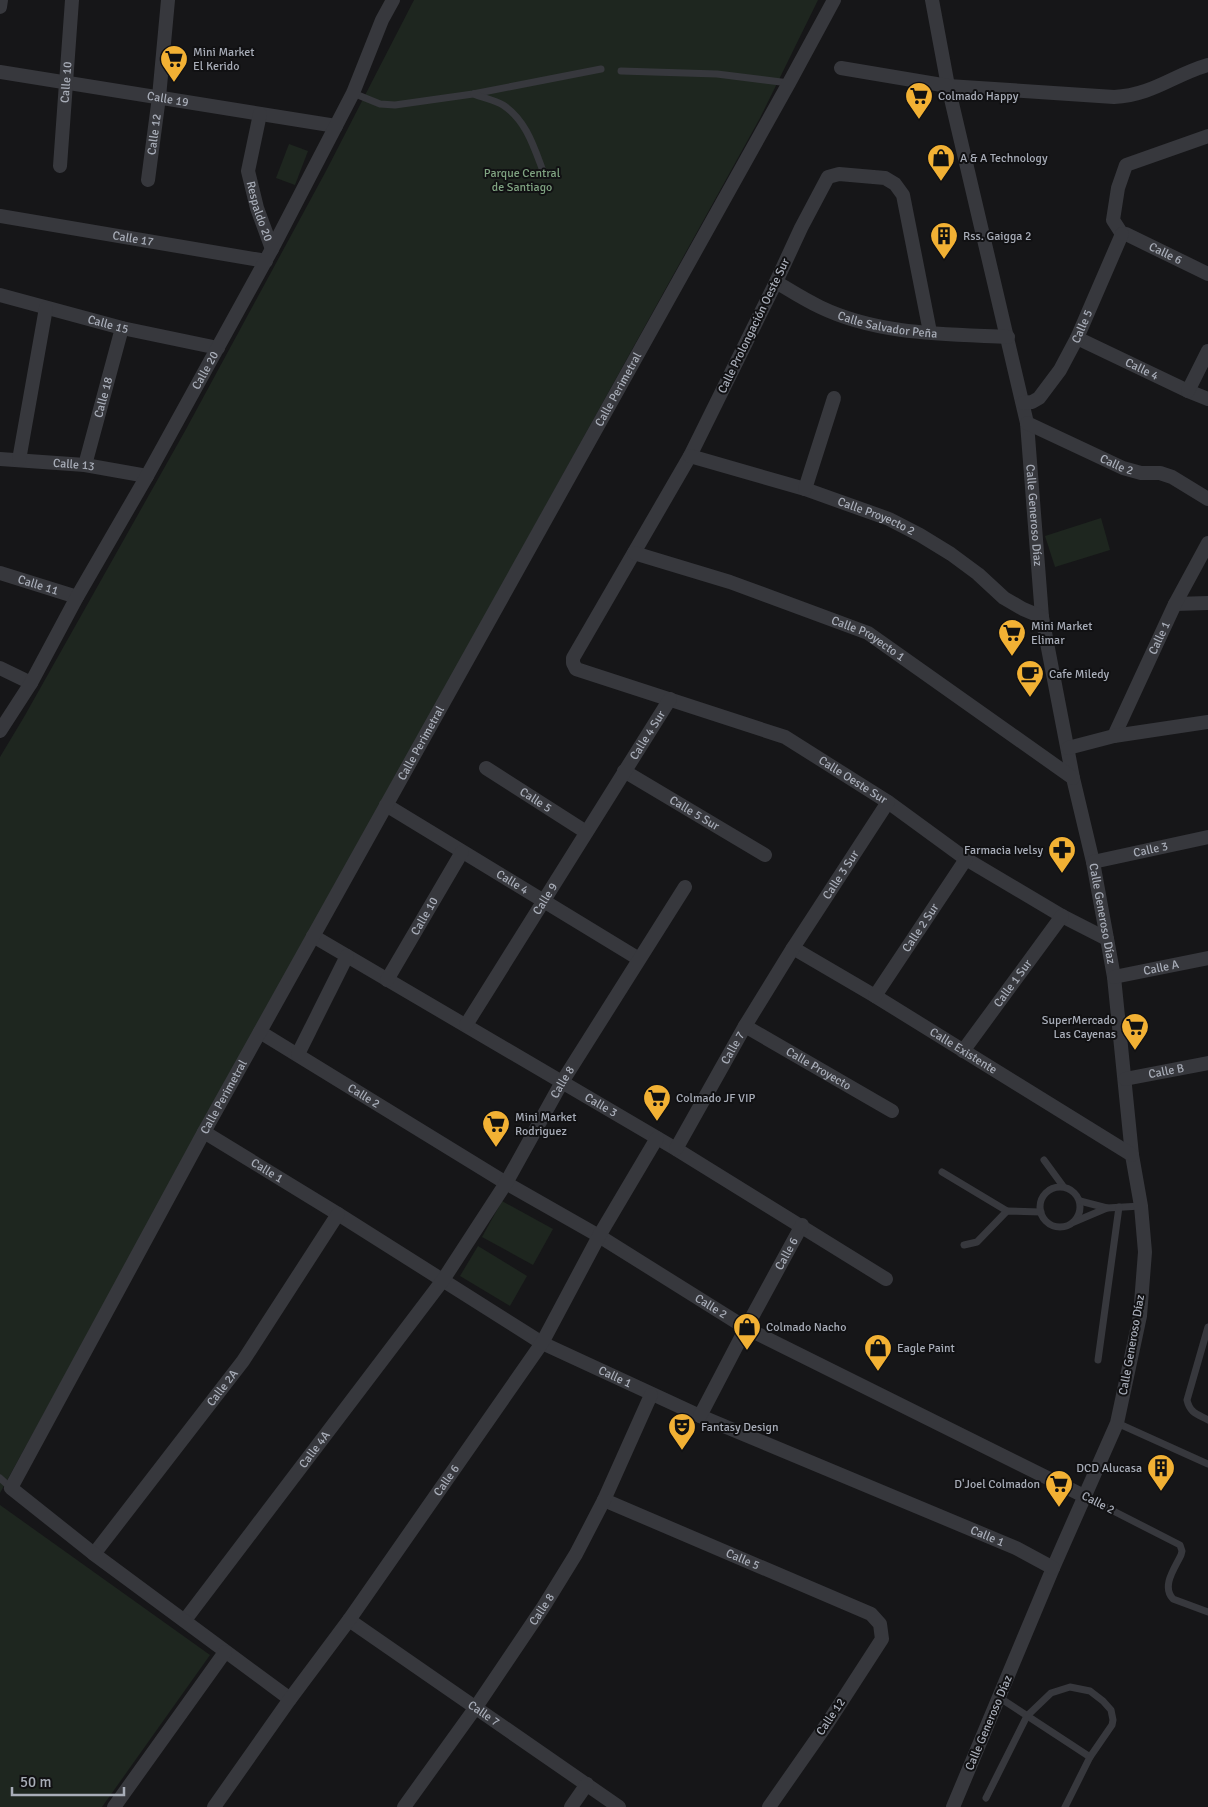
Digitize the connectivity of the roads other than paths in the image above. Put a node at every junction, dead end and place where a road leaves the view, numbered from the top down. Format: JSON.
{"nodes":[{"id":1,"x":1,"y":0,"type":"edge"},
{"id":2,"x":72,"y":0,"type":"edge"},
{"id":3,"x":168,"y":0,"type":"edge"},
{"id":4,"x":383,"y":0,"type":"edge"},
{"id":5,"x":393,"y":0,"type":"edge"},
{"id":6,"x":834,"y":0,"type":"edge"},
{"id":7,"x":932,"y":0,"type":"edge"},
{"id":8,"x":0,"y":6,"type":"edge"},
{"id":9,"x":382,"y":20,"type":"junction"},
{"id":10,"x":1208,"y":65,"type":"edge"},
{"id":11,"x":841,"y":68,"type":"dead end"},
{"id":12,"x":601,"y":69,"type":"dead end"},
{"id":13,"x":621,"y":71,"type":"dead end"},
{"id":14,"x":0,"y":72,"type":"edge"},
{"id":15,"x":66,"y":82,"type":"junction"},
{"id":16,"x":789,"y":83,"type":"junction"},
{"id":17,"x":948,"y":86,"type":"junction"},
{"id":18,"x":353,"y":93,"type":"junction"},
{"id":19,"x":474,"y":94,"type":"junction"},
{"id":20,"x":159,"y":97,"type":"junction"},
{"id":21,"x":260,"y":114,"type":"junction"},
{"id":22,"x":336,"y":126,"type":"junction"},
{"id":23,"x":1208,"y":136,"type":"edge"},
{"id":24,"x":60,"y":166,"type":"dead end"},
{"id":25,"x":543,"y":171,"type":"dead end"},
{"id":26,"x":148,"y":180,"type":"dead end"},
{"id":27,"x":0,"y":216,"type":"edge"},
{"id":28,"x":1122,"y":234,"type":"junction"},
{"id":29,"x":269,"y":255,"type":"junction"},
{"id":30,"x":1208,"y":274,"type":"edge"},
{"id":31,"x":776,"y":282,"type":"junction"},
{"id":32,"x":0,"y":295,"type":"edge"},
{"id":33,"x":46,"y":308,"type":"junction"},
{"id":34,"x":122,"y":328,"type":"junction"},
{"id":35,"x":930,"y":332,"type":"junction"},
{"id":36,"x":1008,"y":337,"type":"junction"},
{"id":37,"x":1077,"y":338,"type":"junction"},
{"id":38,"x":218,"y":348,"type":"junction"},
{"id":39,"x":1208,"y":351,"type":"edge"},
{"id":40,"x":1188,"y":391,"type":"junction"},
{"id":41,"x":834,"y":398,"type":"dead end"},
{"id":42,"x":1208,"y":399,"type":"edge"},
{"id":43,"x":1023,"y":403,"type":"junction"},
{"id":44,"x":1027,"y":423,"type":"junction"},
{"id":45,"x":690,"y":456,"type":"junction"},
{"id":46,"x":0,"y":459,"type":"edge"},
{"id":47,"x":20,"y":460,"type":"junction"},
{"id":48,"x":85,"y":465,"type":"junction"},
{"id":49,"x":148,"y":476,"type":"junction"},
{"id":50,"x":805,"y":489,"type":"junction"},
{"id":51,"x":1208,"y":499,"type":"edge"},
{"id":52,"x":1208,"y":543,"type":"edge"},
{"id":53,"x":634,"y":553,"type":"junction"},
{"id":54,"x":0,"y":573,"type":"edge"},
{"id":55,"x":77,"y":597,"type":"junction"},
{"id":56,"x":1208,"y":603,"type":"edge"},
{"id":57,"x":1176,"y":604,"type":"junction"},
{"id":58,"x":1042,"y":616,"type":"junction"},
{"id":59,"x":0,"y":668,"type":"edge"},
{"id":60,"x":576,"y":668,"type":"joint"},
{"id":61,"x":30,"y":683,"type":"junction"},
{"id":62,"x":670,"y":699,"type":"junction"},
{"id":63,"x":1208,"y":722,"type":"edge"},
{"id":64,"x":0,"y":731,"type":"edge"},
{"id":65,"x":1114,"y":736,"type":"junction"},
{"id":66,"x":1068,"y":748,"type":"junction"},
{"id":67,"x":486,"y":768,"type":"dead end"},
{"id":68,"x":624,"y":771,"type":"junction"},
{"id":69,"x":1073,"y":778,"type":"junction"},
{"id":70,"x":888,"y":802,"type":"junction"},
{"id":71,"x":386,"y":805,"type":"junction"},
{"id":72,"x":586,"y":832,"type":"junction"},
{"id":73,"x":1208,"y":837,"type":"edge"},
{"id":74,"x":462,"y":852,"type":"junction"},
{"id":75,"x":765,"y":855,"type":"dead end"},
{"id":76,"x":966,"y":859,"type":"junction"},
{"id":77,"x":1093,"y":862,"type":"junction"},
{"id":78,"x":685,"y":888,"type":"dead end"},
{"id":79,"x":543,"y":900,"type":"junction"},
{"id":80,"x":1062,"y":916,"type":"junction"},
{"id":81,"x":313,"y":936,"type":"junction"},
{"id":82,"x":1106,"y":940,"type":"junction"},
{"id":83,"x":793,"y":948,"type":"junction"},
{"id":84,"x":347,"y":956,"type":"junction"},
{"id":85,"x":1208,"y":958,"type":"edge"},
{"id":86,"x":639,"y":959,"type":"junction"},
{"id":87,"x":1114,"y":977,"type":"junction"},
{"id":88,"x":387,"y":980,"type":"junction"},
{"id":89,"x":875,"y":996,"type":"junction"},
{"id":90,"x":466,"y":1025,"type":"junction"},
{"id":91,"x":745,"y":1026,"type":"junction"},
{"id":92,"x":260,"y":1032,"type":"junction"},
{"id":93,"x":963,"y":1051,"type":"junction"},
{"id":94,"x":298,"y":1054,"type":"junction"},
{"id":95,"x":1208,"y":1063,"type":"edge"},
{"id":96,"x":1125,"y":1079,"type":"junction"},
{"id":97,"x":562,"y":1082,"type":"junction"},
{"id":98,"x":892,"y":1111,"type":"dead end"},
{"id":99,"x":204,"y":1132,"type":"junction"},
{"id":100,"x":657,"y":1138,"type":"junction"},
{"id":101,"x":676,"y":1149,"type":"junction"},
{"id":102,"x":1132,"y":1156,"type":"junction"},
{"id":103,"x":1044,"y":1160,"type":"dead end"},
{"id":104,"x":942,"y":1172,"type":"dead end"},
{"id":105,"x":506,"y":1183,"type":"junction"},
{"id":106,"x":1063,"y":1186,"type":"junction"},
{"id":107,"x":1080,"y":1201,"type":"junction"},
{"id":108,"x":1141,"y":1206,"type":"junction"},
{"id":109,"x":1119,"y":1207,"type":"junction"},
{"id":110,"x":1107,"y":1208,"type":"junction"},
{"id":111,"x":1007,"y":1211,"type":"junction"},
{"id":112,"x":1041,"y":1212,"type":"junction"},
{"id":113,"x":338,"y":1214,"type":"junction"},
{"id":114,"x":1073,"y":1222,"type":"junction"},
{"id":115,"x":802,"y":1225,"type":"junction"},
{"id":116,"x":599,"y":1236,"type":"junction"},
{"id":117,"x":964,"y":1244,"type":"dead end"},
{"id":118,"x":886,"y":1279,"type":"dead end"},
{"id":119,"x":443,"y":1280,"type":"junction"},
{"id":120,"x":1208,"y":1327,"type":"edge"},
{"id":121,"x":746,"y":1328,"type":"junction"},
{"id":122,"x":1207,"y":1336,"type":"edge"},
{"id":123,"x":542,"y":1343,"type":"junction"},
{"id":124,"x":1098,"y":1360,"type":"dead end"},
{"id":125,"x":652,"y":1395,"type":"junction"},
{"id":126,"x":700,"y":1416,"type":"junction"},
{"id":127,"x":1208,"y":1420,"type":"edge"},
{"id":128,"x":1117,"y":1423,"type":"junction"},
{"id":129,"x":1208,"y":1464,"type":"edge"},
{"id":130,"x":0,"y":1478,"type":"edge"},
{"id":131,"x":11,"y":1488,"type":"junction"},
{"id":132,"x":1086,"y":1497,"type":"junction"},
{"id":133,"x":604,"y":1500,"type":"junction"},
{"id":134,"x":94,"y":1554,"type":"junction"},
{"id":135,"x":1053,"y":1568,"type":"junction"},
{"id":136,"x":1208,"y":1612,"type":"edge"},
{"id":137,"x":185,"y":1620,"type":"junction"},
{"id":138,"x":348,"y":1620,"type":"junction"},
{"id":139,"x":880,"y":1624,"type":"joint"},
{"id":140,"x":225,"y":1652,"type":"junction"},
{"id":141,"x":1000,"y":1698,"type":"junction"},
{"id":142,"x":290,"y":1699,"type":"junction"},
{"id":143,"x":476,"y":1707,"type":"junction"},
{"id":144,"x":1027,"y":1716,"type":"junction"},
{"id":145,"x":1090,"y":1757,"type":"junction"},
{"id":146,"x":587,"y":1784,"type":"junction"},
{"id":147,"x":986,"y":1798,"type":"dead end"},
{"id":148,"x":114,"y":1807,"type":"edge"},
{"id":149,"x":214,"y":1807,"type":"edge"},
{"id":150,"x":404,"y":1807,"type":"edge"},
{"id":151,"x":571,"y":1807,"type":"edge"},
{"id":152,"x":619,"y":1807,"type":"edge"},
{"id":153,"x":769,"y":1807,"type":"edge"},
{"id":154,"x":953,"y":1807,"type":"edge"},
{"id":155,"x":1065,"y":1807,"type":"edge"}],
"edges":[{"from":1,"to":8,"type":"street"},
{"from":2,"to":15,"type":"street","name":"Calle 10"},
{"from":3,"to":20,"type":"street","name":"Calle 12"},
{"from":4,"to":9,"type":"street"},
{"from":5,"to":9,"type":"street","name":"Calle 20"},
{"from":6,"to":16,"type":"street","name":"Calle Perimetral"},
{"from":7,"to":17,"type":"street","name":"Calle Generoso Díaz"},
{"from":9,"to":18,"type":"street","name":"Calle 20"},
{"from":10,"to":17,"type":"street"},
{"from":11,"to":17,"type":"street"},
{"from":12,"to":19,"type":"lane"},
{"from":13,"to":16,"type":"lane"},
{"from":14,"to":15,"type":"street","name":"Calle 19"},
{"from":15,"to":20,"type":"street","name":"Calle 19"},
{"from":15,"to":24,"type":"street","name":"Calle 10"},
{"from":16,"to":71,"type":"street","name":"Calle Perimetral"},
{"from":17,"to":36,"type":"street","name":"Calle Generoso Díaz"},
{"from":18,"to":19,"type":"lane"},
{"from":18,"to":22,"type":"street","name":"Calle 20"},
{"from":19,"to":25,"type":"lane"},
{"from":20,"to":21,"type":"street","name":"Calle 19"},
{"from":20,"to":26,"type":"street","name":"Calle 12"},
{"from":21,"to":22,"type":"street","name":"Calle 19"},
{"from":21,"to":29,"type":"street","name":"Respaldo 20"},
{"from":22,"to":29,"type":"street","name":"Calle 20"},
{"from":23,"to":28,"type":"street"},
{"from":27,"to":29,"type":"street","name":"Calle 17"},
{"from":28,"to":30,"type":"street","name":"Calle 6"},
{"from":28,"to":37,"type":"street","name":"Calle 5"},
{"from":29,"to":38,"type":"street","name":"Calle 20"},
{"from":31,"to":35,"type":"street","name":"Calle Salvador Peña"},
{"from":31,"to":35,"type":"street","name":"Calle Prolongación Oeste Sur"},
{"from":31,"to":45,"type":"street","name":"Calle Prolongación Oeste Sur"},
{"from":32,"to":33,"type":"street","name":"Calle 15"},
{"from":33,"to":34,"type":"street","name":"Calle 15"},
{"from":33,"to":47,"type":"street"},
{"from":34,"to":38,"type":"street","name":"Calle 15"},
{"from":34,"to":48,"type":"street","name":"Calle 18"},
{"from":35,"to":36,"type":"street","name":"Calle Salvador Peña"},
{"from":36,"to":43,"type":"street","name":"Calle Generoso Díaz"},
{"from":37,"to":40,"type":"street","name":"Calle 4"},
{"from":37,"to":43,"type":"street","name":"Calle 5"},
{"from":38,"to":49,"type":"street","name":"Calle 20"},
{"from":39,"to":40,"type":"street"},
{"from":40,"to":42,"type":"street","name":"Calle 4"},
{"from":41,"to":50,"type":"street"},
{"from":43,"to":44,"type":"street","name":"Calle Generoso Díaz"},
{"from":44,"to":51,"type":"street","name":"Calle 2"},
{"from":44,"to":58,"type":"street","name":"Calle Generoso Díaz"},
{"from":45,"to":50,"type":"street","name":"Calle Proyecto 2"},
{"from":45,"to":53,"type":"street","name":"Calle Prolongación Oeste Sur"},
{"from":46,"to":47,"type":"street","name":"Calle 13"},
{"from":47,"to":48,"type":"street","name":"Calle 13"},
{"from":48,"to":49,"type":"street","name":"Calle 13"},
{"from":49,"to":55,"type":"street","name":"Calle 20"},
{"from":50,"to":58,"type":"street","name":"Calle Proyecto 2"},
{"from":52,"to":57,"type":"street","name":"Calle 1"},
{"from":53,"to":60,"type":"street","name":"Calle Prolongación Oeste Sur"},
{"from":53,"to":69,"type":"street","name":"Calle Proyecto 1"},
{"from":54,"to":55,"type":"street","name":"Calle 11"},
{"from":55,"to":61,"type":"street","name":"Calle 20"},
{"from":56,"to":57,"type":"street"},
{"from":57,"to":65,"type":"street","name":"Calle 1"},
{"from":58,"to":66,"type":"street","name":"Calle Generoso Díaz"},
{"from":59,"to":61,"type":"street"},
{"from":60,"to":62,"type":"street","name":"Calle Oeste Sur"},
{"from":61,"to":64,"type":"street","name":"Calle 20"},
{"from":62,"to":68,"type":"street","name":"Calle 4 Sur"},
{"from":62,"to":70,"type":"street","name":"Calle Oeste Sur"},
{"from":63,"to":65,"type":"street"},
{"from":65,"to":66,"type":"street"},
{"from":66,"to":69,"type":"street","name":"Calle Generoso Díaz"},
{"from":67,"to":72,"type":"street","name":"Calle 5"},
{"from":68,"to":72,"type":"street","name":"Calle 9"},
{"from":68,"to":75,"type":"street","name":"Calle 5 Sur"},
{"from":69,"to":77,"type":"street","name":"Calle Generoso Díaz"},
{"from":70,"to":76,"type":"street","name":"Calle Oeste Sur"},
{"from":70,"to":83,"type":"street","name":"Calle 3 Sur"},
{"from":71,"to":74,"type":"street","name":"Calle 4"},
{"from":71,"to":81,"type":"street","name":"Calle Perimetral"},
{"from":72,"to":79,"type":"street","name":"Calle 9"},
{"from":73,"to":77,"type":"street","name":"Calle 3"},
{"from":74,"to":79,"type":"street","name":"Calle 4"},
{"from":74,"to":88,"type":"street","name":"Calle 10"},
{"from":76,"to":80,"type":"street","name":"Calle Oeste Sur"},
{"from":76,"to":89,"type":"street","name":"Calle 2 Sur"},
{"from":77,"to":82,"type":"street","name":"Calle Generoso Díaz"},
{"from":78,"to":86,"type":"street","name":"Calle 8"},
{"from":79,"to":86,"type":"street","name":"Calle 4"},
{"from":79,"to":90,"type":"street","name":"Calle 9"},
{"from":80,"to":82,"type":"street","name":"Calle Oeste Sur"},
{"from":80,"to":93,"type":"street","name":"Calle 1 Sur"},
{"from":81,"to":84,"type":"street","name":"Calle 3"},
{"from":81,"to":92,"type":"street","name":"Calle Perimetral"},
{"from":82,"to":87,"type":"street","name":"Calle Generoso Díaz"},
{"from":83,"to":89,"type":"street","name":"Calle Existente"},
{"from":83,"to":91,"type":"street","name":"Calle 7"},
{"from":84,"to":88,"type":"street","name":"Calle 3"},
{"from":84,"to":94,"type":"street"},
{"from":85,"to":87,"type":"street","name":"Calle A"},
{"from":86,"to":97,"type":"street","name":"Calle 8"},
{"from":87,"to":96,"type":"street","name":"Calle Generoso Díaz"},
{"from":88,"to":90,"type":"street","name":"Calle 3"},
{"from":89,"to":93,"type":"street","name":"Calle Existente"},
{"from":90,"to":97,"type":"street","name":"Calle 3"},
{"from":91,"to":98,"type":"street","name":"Calle Proyecto"},
{"from":91,"to":101,"type":"street","name":"Calle 7"},
{"from":92,"to":94,"type":"street","name":"Calle 2"},
{"from":92,"to":99,"type":"street","name":"Calle Perimetral"},
{"from":93,"to":102,"type":"street","name":"Calle Existente"},
{"from":94,"to":105,"type":"street","name":"Calle 2"},
{"from":95,"to":96,"type":"street","name":"Calle B"},
{"from":96,"to":102,"type":"street","name":"Calle Generoso Díaz"},
{"from":97,"to":100,"type":"street","name":"Calle 3"},
{"from":97,"to":105,"type":"street","name":"Calle 8"},
{"from":99,"to":113,"type":"street","name":"Calle 1"},
{"from":99,"to":131,"type":"street","name":"Calle Perimetral"},
{"from":100,"to":101,"type":"street","name":"Calle 3"},
{"from":100,"to":116,"type":"street","name":"Calle 6"},
{"from":101,"to":115,"type":"street","name":"Calle 3"},
{"from":102,"to":108,"type":"street","name":"Calle Generoso Díaz"},
{"from":103,"to":106,"type":"lane"},
{"from":104,"to":111,"type":"lane"},
{"from":105,"to":116,"type":"street","name":"Calle 2"},
{"from":105,"to":119,"type":"street","name":"Calle 8"},
{"from":106,"to":107,"type":"lane"},
{"from":106,"to":112,"type":"lane"},
{"from":107,"to":110,"type":"lane"},
{"from":107,"to":114,"type":"lane"},
{"from":108,"to":109,"type":"lane"},
{"from":108,"to":128,"type":"street","name":"Calle Generoso Díaz"},
{"from":109,"to":110,"type":"lane"},
{"from":109,"to":124,"type":"lane"},
{"from":110,"to":114,"type":"lane"},
{"from":111,"to":112,"type":"lane"},
{"from":111,"to":117,"type":"lane"},
{"from":112,"to":114,"type":"lane"},
{"from":113,"to":119,"type":"street","name":"Calle 1"},
{"from":113,"to":134,"type":"street","name":"Calle 2A"},
{"from":115,"to":118,"type":"street","name":"Calle 3"},
{"from":115,"to":121,"type":"street","name":"Calle 6"},
{"from":116,"to":121,"type":"street","name":"Calle 2"},
{"from":116,"to":123,"type":"street","name":"Calle 6"},
{"from":119,"to":123,"type":"street","name":"Calle 1"},
{"from":119,"to":137,"type":"street","name":"Calle 4A"},
{"from":120,"to":122,"type":"lane"},
{"from":121,"to":126,"type":"street","name":"Calle 6"},
{"from":121,"to":132,"type":"street","name":"Calle 2"},
{"from":122,"to":127,"type":"lane"},
{"from":123,"to":125,"type":"street","name":"Calle 1"},
{"from":123,"to":138,"type":"street","name":"Calle 6"},
{"from":125,"to":126,"type":"street","name":"Calle 1"},
{"from":125,"to":133,"type":"street","name":"Calle 8"},
{"from":126,"to":135,"type":"street","name":"Calle 1"},
{"from":128,"to":129,"type":"lane"},
{"from":128,"to":132,"type":"street","name":"Calle Generoso Díaz"},
{"from":130,"to":131,"type":"lane"},
{"from":131,"to":134,"type":"street"},
{"from":132,"to":135,"type":"street","name":"Calle Generoso Díaz"},
{"from":132,"to":136,"type":"lane","name":"Calle 2"},
{"from":133,"to":139,"type":"street","name":"Calle 5"},
{"from":133,"to":143,"type":"street","name":"Calle 8"},
{"from":134,"to":137,"type":"street"},
{"from":135,"to":141,"type":"street","name":"Calle Generoso Díaz"},
{"from":137,"to":140,"type":"street"},
{"from":138,"to":142,"type":"street","name":"Calle 6"},
{"from":138,"to":143,"type":"street","name":"Calle 7"},
{"from":139,"to":153,"type":"street","name":"Calle 12"},
{"from":140,"to":142,"type":"street"},
{"from":140,"to":148,"type":"street"},
{"from":141,"to":144,"type":"lane"},
{"from":141,"to":154,"type":"street","name":"Calle Generoso Díaz"},
{"from":142,"to":149,"type":"street","name":"Calle 6"},
{"from":143,"to":146,"type":"street","name":"Calle 7"},
{"from":143,"to":150,"type":"street","name":"Calle 8"},
{"from":144,"to":145,"type":"lane"},
{"from":144,"to":145,"type":"lane"},
{"from":144,"to":147,"type":"lane"},
{"from":145,"to":155,"type":"lane"},
{"from":146,"to":151,"type":"street"},
{"from":146,"to":152,"type":"street","name":"Calle 7"}]}
